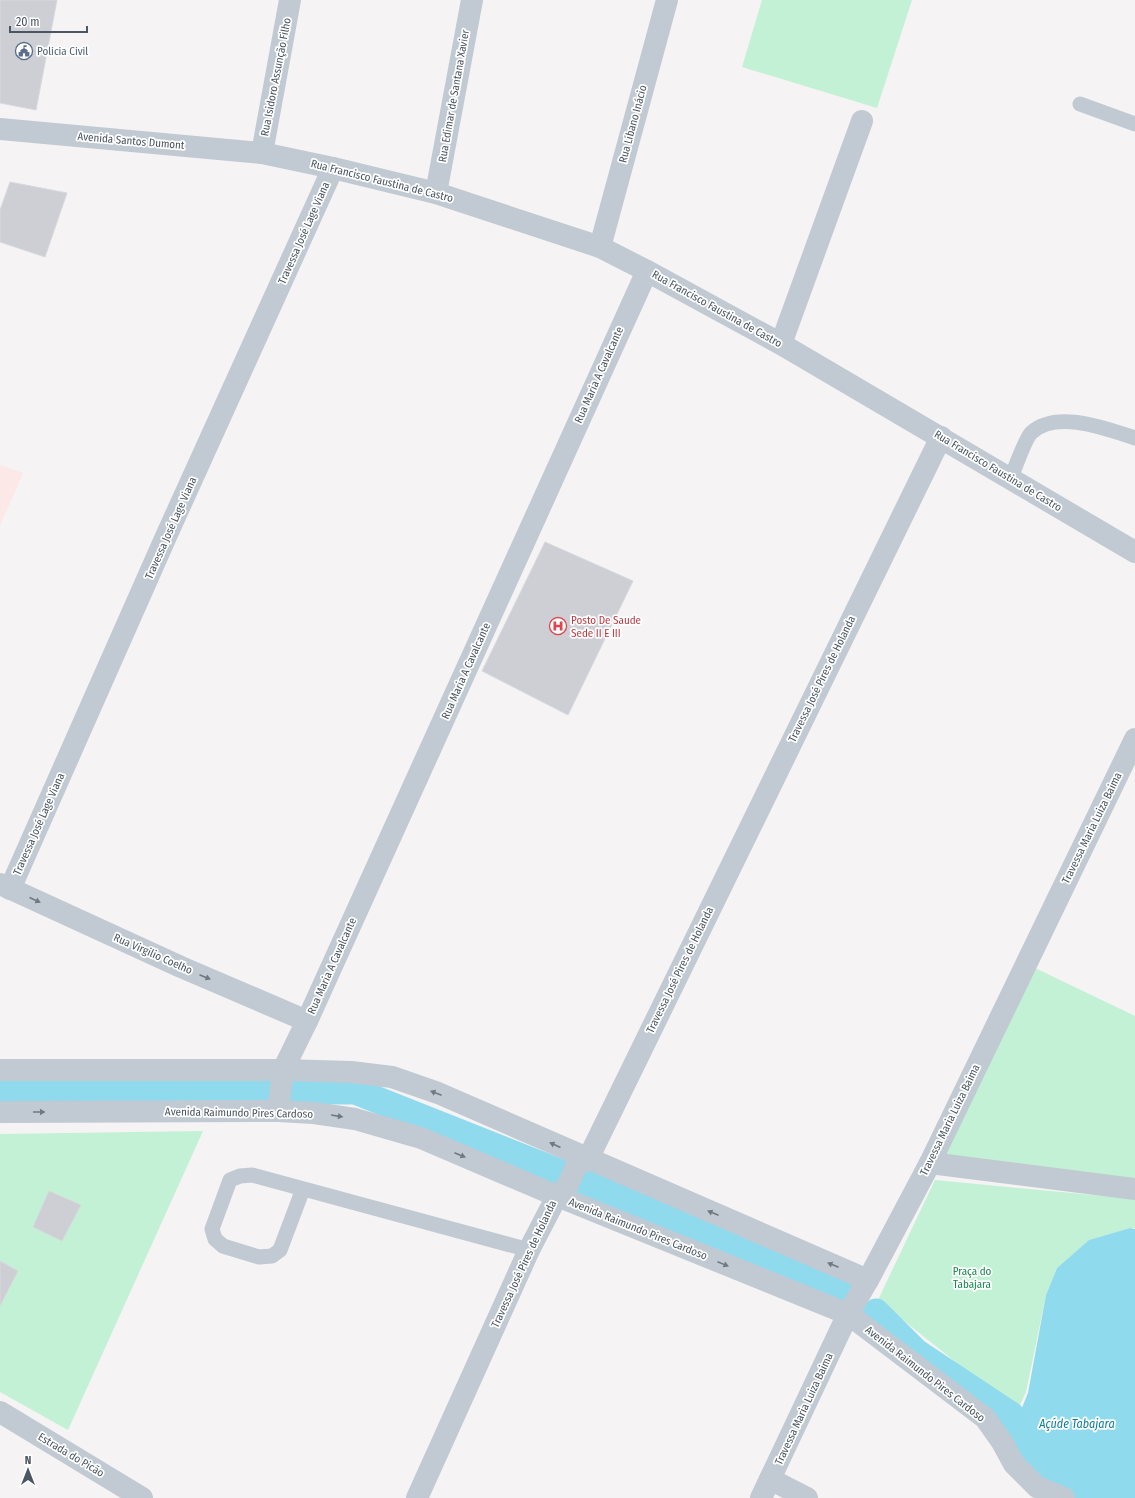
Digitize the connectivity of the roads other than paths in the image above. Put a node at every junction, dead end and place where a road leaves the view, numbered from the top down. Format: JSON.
{"nodes":[{"id":1,"x":290,"y":0,"type":"edge"},
{"id":2,"x":472,"y":0,"type":"edge"},
{"id":3,"x":667,"y":0,"type":"edge"},
{"id":4,"x":1080,"y":104,"type":"dead end"},
{"id":5,"x":862,"y":121,"type":"dead end"},
{"id":6,"x":1135,"y":124,"type":"edge"},
{"id":7,"x":0,"y":129,"type":"edge"},
{"id":8,"x":262,"y":153,"type":"junction"},
{"id":9,"x":333,"y":168,"type":"junction"},
{"id":10,"x":436,"y":193,"type":"junction"},
{"id":11,"x":600,"y":247,"type":"junction"},
{"id":12,"x":647,"y":271,"type":"junction"},
{"id":13,"x":781,"y":344,"type":"junction"},
{"id":14,"x":941,"y":437,"type":"junction"},
{"id":15,"x":1135,"y":438,"type":"edge"},
{"id":16,"x":1011,"y":478,"type":"junction"},
{"id":17,"x":1135,"y":552,"type":"edge"},
{"id":18,"x":1135,"y":739,"type":"edge"},
{"id":19,"x":5,"y":886,"type":"edge"},
{"id":20,"x":307,"y":1020,"type":"junction"},
{"id":21,"x":0,"y":1070,"type":"edge"},
{"id":22,"x":283,"y":1072,"type":"junction"},
{"id":23,"x":279,"y":1106,"type":"junction"},
{"id":24,"x":0,"y":1112,"type":"edge"},
{"id":25,"x":582,"y":1162,"type":"junction"},
{"id":26,"x":930,"y":1163,"type":"junction"},
{"id":27,"x":303,"y":1189,"type":"junction"},
{"id":28,"x":1135,"y":1189,"type":"edge"},
{"id":29,"x":562,"y":1191,"type":"junction"},
{"id":30,"x":529,"y":1250,"type":"junction"},
{"id":31,"x":868,"y":1280,"type":"junction"},
{"id":32,"x":848,"y":1314,"type":"junction"},
{"id":33,"x":0,"y":1412,"type":"edge"},
{"id":34,"x":766,"y":1489,"type":"edge"},
{"id":35,"x":138,"y":1497,"type":"edge"},
{"id":36,"x":417,"y":1498,"type":"edge"},
{"id":37,"x":807,"y":1498,"type":"edge"},
{"id":38,"x":1064,"y":1498,"type":"edge"}],
"edges":[{"from":1,"to":8,"type":"street","name":"Rua Isidoro Assunção Filho"},
{"from":2,"to":10,"type":"street","name":"Rua Edimar de Santana Xavier"},
{"from":3,"to":11,"type":"street","name":"Rua Líbano Inácio"},
{"from":4,"to":6,"type":"lane"},
{"from":5,"to":13,"type":"street"},
{"from":7,"to":8,"type":"street","name":"Avenida Santos Dumont"},
{"from":8,"to":9,"type":"street","name":"Rua Francisco Faustina de Castro"},
{"from":9,"to":10,"type":"street","name":"Rua Francisco Faustina de Castro"},
{"from":9,"to":19,"type":"street","name":"Travessa José Lage Viana"},
{"from":10,"to":11,"type":"street","name":"Rua Francisco Faustina de Castro"},
{"from":11,"to":12,"type":"street","name":"Rua Francisco Faustina de Castro"},
{"from":12,"to":13,"type":"street","name":"Rua Francisco Faustina de Castro"},
{"from":12,"to":20,"type":"street","name":"Rua Maria A Cavalcante"},
{"from":13,"to":14,"type":"street","name":"Rua Francisco Faustina de Castro"},
{"from":14,"to":16,"type":"street","name":"Rua Francisco Faustina de Castro"},
{"from":14,"to":25,"type":"street","name":"Travessa José Pires de Holanda"},
{"from":15,"to":16,"type":"lane"},
{"from":16,"to":17,"type":"street","name":"Rua Francisco Faustina de Castro"},
{"from":18,"to":26,"type":"street","name":"Travessa Maria Luiza Baima"},
{"from":19,"to":20,"type":"street","name":"Rua Virgilio Coelho","one_way":true},
{"from":20,"to":22,"type":"street","name":"Rua Maria A Cavalcante"},
{"from":21,"to":22,"type":"street"},
{"from":22,"to":23,"type":"street","name":"Rua Maria A Cavalcante"},
{"from":25,"to":22,"type":"street","one_way":true},
{"from":24,"to":23,"type":"street","name":"Avenida Raimundo Pires Cardoso","one_way":true},
{"from":23,"to":29,"type":"street","name":"Avenida Raimundo Pires Cardoso","one_way":true},
{"from":25,"to":29,"type":"street","name":"Travessa José Pires de Holanda"},
{"from":31,"to":25,"type":"street","one_way":true},
{"from":26,"to":28,"type":"street"},
{"from":26,"to":31,"type":"street","name":"Travessa Maria Luiza Baima"},
{"from":27,"to":27,"type":"lane"},
{"from":27,"to":30,"type":"lane"},
{"from":29,"to":30,"type":"street","name":"Travessa José Pires de Holanda"},
{"from":29,"to":32,"type":"street","name":"Avenida Raimundo Pires Cardoso","one_way":true},
{"from":30,"to":36,"type":"street","name":"Travessa José Pires de Holanda"},
{"from":31,"to":32,"type":"street","name":"Travessa Maria Luiza Baima"},
{"from":32,"to":34,"type":"street","name":"Travessa Maria Luiza Baima"},
{"from":32,"to":38,"type":"street","name":"Avenida Raimundo Pires Cardoso"},
{"from":33,"to":35,"type":"street","name":"Estrada do Picão"},
{"from":34,"to":37,"type":"street"}]}
